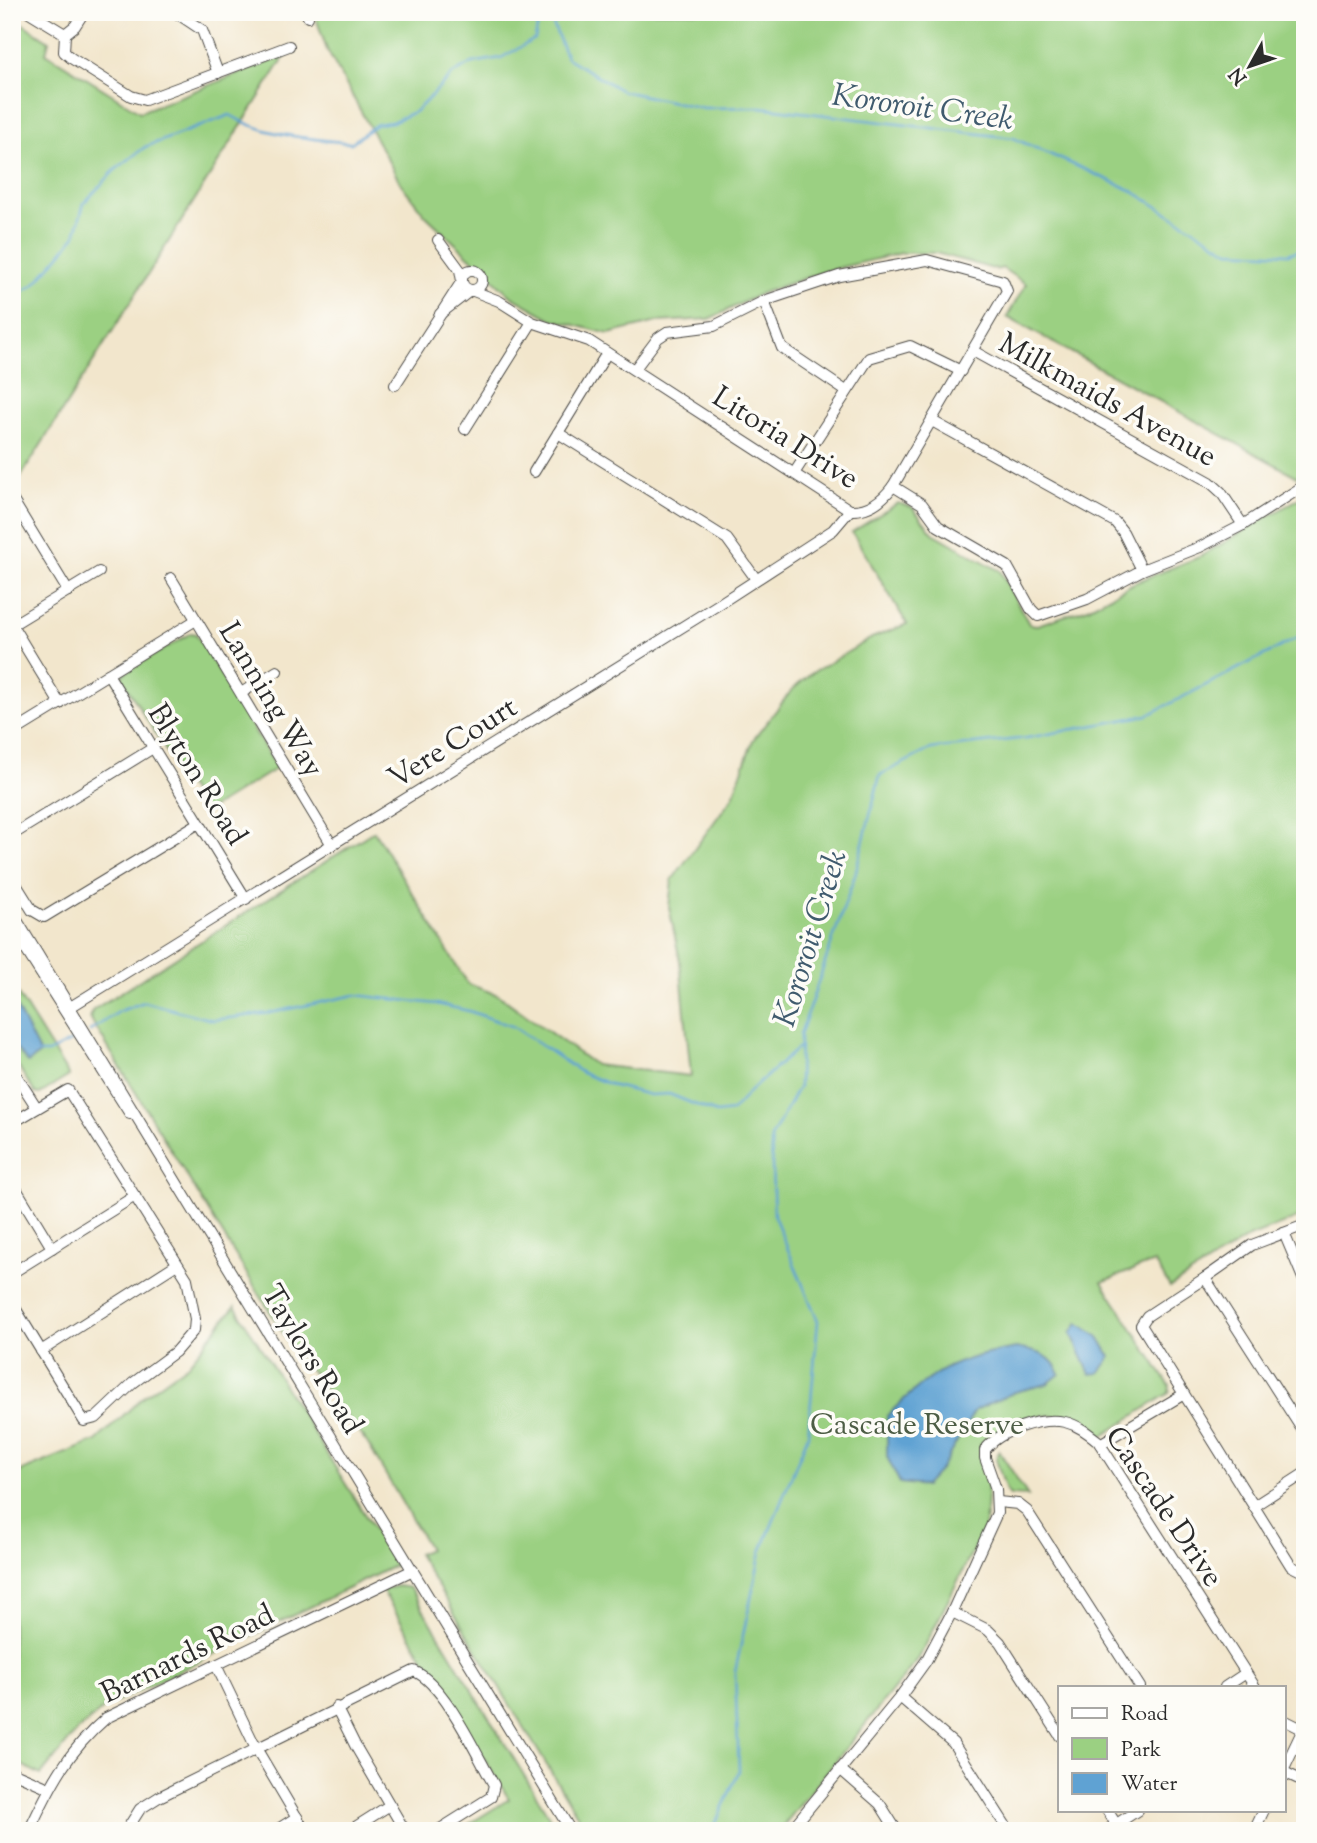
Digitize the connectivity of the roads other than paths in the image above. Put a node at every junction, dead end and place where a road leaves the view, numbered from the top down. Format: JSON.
{"nodes":[{"id":1,"x":29,"y":12,"type":"edge"},
{"id":2,"x":84,"y":12,"type":"edge"},
{"id":3,"x":175,"y":12,"type":"edge"},
{"id":4,"x":65,"y":34,"type":"junction"},
{"id":5,"x":289,"y":46,"type":"dead end"},
{"id":6,"x":218,"y":73,"type":"junction"},
{"id":7,"x":473,"y":270,"type":"junction"},
{"id":8,"x":482,"y":278,"type":"junction"},
{"id":9,"x":462,"y":281,"type":"junction"},
{"id":10,"x":471,"y":290,"type":"junction"},
{"id":11,"x":764,"y":301,"type":"junction"},
{"id":12,"x":516,"y":310,"type":"junction"},
{"id":13,"x":440,"y":314,"type":"junction"},
{"id":14,"x":532,"y":322,"type":"junction"},
{"id":15,"x":973,"y":351,"type":"junction"},
{"id":16,"x":607,"y":353,"type":"junction"},
{"id":17,"x":635,"y":370,"type":"junction"},
{"id":18,"x":961,"y":371,"type":"junction"},
{"id":19,"x":395,"y":385,"type":"dead end"},
{"id":20,"x":846,"y":391,"type":"junction"},
{"id":21,"x":932,"y":421,"type":"junction"},
{"id":22,"x":465,"y":429,"type":"dead end"},
{"id":23,"x":558,"y":433,"type":"junction"},
{"id":24,"x":534,"y":472,"type":"dead end"},
{"id":25,"x":795,"y":472,"type":"junction"},
{"id":26,"x":1305,"y":485,"type":"edge"},
{"id":27,"x":893,"y":486,"type":"junction"},
{"id":28,"x":19,"y":504,"type":"edge"},
{"id":29,"x":850,"y":510,"type":"junction"},
{"id":30,"x":1243,"y":525,"type":"junction"},
{"id":31,"x":1142,"y":570,"type":"junction"},
{"id":32,"x":99,"y":572,"type":"dead end"},
{"id":33,"x":170,"y":578,"type":"dead end"},
{"id":34,"x":756,"y":579,"type":"junction"},
{"id":35,"x":68,"y":591,"type":"junction"},
{"id":36,"x":196,"y":620,"type":"junction"},
{"id":37,"x":12,"y":625,"type":"edge"},
{"id":38,"x":277,"y":671,"type":"dead end"},
{"id":39,"x":108,"y":674,"type":"junction"},
{"id":40,"x":240,"y":693,"type":"junction"},
{"id":41,"x":60,"y":704,"type":"junction"},
{"id":42,"x":12,"y":733,"type":"edge"},
{"id":43,"x":153,"y":748,"type":"junction"},
{"id":44,"x":199,"y":822,"type":"junction"},
{"id":45,"x":12,"y":835,"type":"edge"},
{"id":46,"x":332,"y":845,"type":"junction"},
{"id":47,"x":12,"y":878,"type":"edge"},
{"id":48,"x":247,"y":899,"type":"junction"},
{"id":49,"x":12,"y":912,"type":"edge"},
{"id":50,"x":12,"y":928,"type":"edge"},
{"id":51,"x":72,"y":1006,"type":"junction"},
{"id":52,"x":12,"y":1069,"type":"edge"},
{"id":53,"x":37,"y":1108,"type":"junction"},
{"id":54,"x":142,"y":1122,"type":"junction"},
{"id":55,"x":12,"y":1124,"type":"edge"},
{"id":56,"x":12,"y":1182,"type":"edge"},
{"id":57,"x":135,"y":1196,"type":"junction"},
{"id":58,"x":1305,"y":1225,"type":"edge"},
{"id":59,"x":1284,"y":1233,"type":"junction"},
{"id":60,"x":52,"y":1248,"type":"junction"},
{"id":61,"x":177,"y":1264,"type":"junction"},
{"id":62,"x":12,"y":1273,"type":"edge"},
{"id":63,"x":1205,"y":1278,"type":"junction"},
{"id":64,"x":1305,"y":1283,"type":"edge"},
{"id":65,"x":13,"y":1304,"type":"edge"},
{"id":66,"x":41,"y":1351,"type":"junction"},
{"id":67,"x":1184,"y":1394,"type":"junction"},
{"id":68,"x":1305,"y":1434,"type":"edge"},
{"id":69,"x":1100,"y":1444,"type":"junction"},
{"id":70,"x":1305,"y":1473,"type":"edge"},
{"id":71,"x":998,"y":1502,"type":"junction"},
{"id":72,"x":1254,"y":1506,"type":"junction"},
{"id":73,"x":413,"y":1570,"type":"junction"},
{"id":74,"x":1305,"y":1573,"type":"edge"},
{"id":75,"x":952,"y":1612,"type":"junction"},
{"id":76,"x":216,"y":1665,"type":"junction"},
{"id":77,"x":1246,"y":1673,"type":"junction"},
{"id":78,"x":1139,"y":1686,"type":"edge"},
{"id":79,"x":1226,"y":1686,"type":"edge"},
{"id":80,"x":1254,"y":1686,"type":"edge"},
{"id":81,"x":900,"y":1697,"type":"junction"},
{"id":82,"x":337,"y":1707,"type":"junction"},
{"id":83,"x":1286,"y":1721,"type":"edge"},
{"id":84,"x":1303,"y":1727,"type":"edge"},
{"id":85,"x":1058,"y":1733,"type":"edge"},
{"id":86,"x":256,"y":1748,"type":"junction"},
{"id":87,"x":1286,"y":1766,"type":"edge"},
{"id":88,"x":840,"y":1769,"type":"junction"},
{"id":89,"x":12,"y":1772,"type":"edge"},
{"id":90,"x":1286,"y":1772,"type":"edge"},
{"id":91,"x":1305,"y":1783,"type":"edge"},
{"id":92,"x":49,"y":1788,"type":"junction"},
{"id":93,"x":390,"y":1805,"type":"junction"},
{"id":94,"x":1108,"y":1812,"type":"edge"},
{"id":95,"x":1136,"y":1812,"type":"edge"},
{"id":96,"x":1263,"y":1812,"type":"edge"},
{"id":97,"x":297,"y":1817,"type":"junction"},
{"id":98,"x":1116,"y":1824,"type":"junction"},
{"id":99,"x":29,"y":1831,"type":"edge"},
{"id":100,"x":126,"y":1831,"type":"edge"},
{"id":101,"x":275,"y":1831,"type":"edge"},
{"id":102,"x":304,"y":1831,"type":"edge"},
{"id":103,"x":349,"y":1831,"type":"edge"},
{"id":104,"x":405,"y":1831,"type":"edge"},
{"id":105,"x":437,"y":1831,"type":"edge"},
{"id":106,"x":571,"y":1831,"type":"edge"},
{"id":107,"x":790,"y":1831,"type":"edge"},
{"id":108,"x":897,"y":1831,"type":"edge"},
{"id":109,"x":1009,"y":1831,"type":"edge"},
{"id":110,"x":1106,"y":1831,"type":"edge"},
{"id":111,"x":1254,"y":1831,"type":"edge"}],
"edges":[{"from":1,"to":4,"type":"street"},
{"from":2,"to":4,"type":"street"},
{"from":3,"to":6,"type":"street"},
{"from":4,"to":6,"type":"street"},
{"from":5,"to":6,"type":"street"},
{"from":7,"to":8,"type":"street","name":"Litoria Drive"},
{"from":7,"to":9,"type":"street"},
{"from":7,"to":9,"type":"street","name":"Litoria Drive"},
{"from":8,"to":10,"type":"street"},
{"from":8,"to":12,"type":"street","name":"Litoria Drive"},
{"from":9,"to":10,"type":"street","name":"Litoria Drive"},
{"from":9,"to":13,"type":"street"},
{"from":10,"to":12,"type":"street","name":"Litoria Drive"},
{"from":10,"to":13,"type":"street"},
{"from":11,"to":15,"type":"street","name":"Litoria Drive"},
{"from":11,"to":17,"type":"street"},
{"from":11,"to":20,"type":"street"},
{"from":12,"to":14,"type":"street","name":"Litoria Drive"},
{"from":13,"to":19,"type":"street"},
{"from":14,"to":16,"type":"street","name":"Litoria Drive"},
{"from":14,"to":22,"type":"street"},
{"from":15,"to":18,"type":"street","name":"Litoria Drive"},
{"from":15,"to":30,"type":"street","name":"Milkmaids Avenue"},
{"from":16,"to":17,"type":"street","name":"Litoria Drive"},
{"from":16,"to":23,"type":"street"},
{"from":17,"to":25,"type":"street","name":"Litoria Drive"},
{"from":18,"to":20,"type":"street"},
{"from":18,"to":21,"type":"street","name":"Litoria Drive"},
{"from":20,"to":25,"type":"street"},
{"from":21,"to":27,"type":"street","name":"Litoria Drive"},
{"from":21,"to":31,"type":"street"},
{"from":23,"to":24,"type":"street"},
{"from":23,"to":34,"type":"street"},
{"from":25,"to":29,"type":"street","name":"Litoria Drive"},
{"from":26,"to":30,"type":"street"},
{"from":27,"to":29,"type":"street","name":"Litoria Drive"},
{"from":27,"to":31,"type":"street"},
{"from":28,"to":35,"type":"street"},
{"from":29,"to":34,"type":"street","name":"Vere Court"},
{"from":30,"to":31,"type":"street"},
{"from":32,"to":35,"type":"street"},
{"from":33,"to":36,"type":"street","name":"Lanning Way"},
{"from":34,"to":46,"type":"street","name":"Vere Court"},
{"from":35,"to":37,"type":"street"},
{"from":36,"to":39,"type":"street"},
{"from":36,"to":40,"type":"street","name":"Lanning Way"},
{"from":37,"to":41,"type":"street"},
{"from":38,"to":40,"type":"street"},
{"from":39,"to":41,"type":"street"},
{"from":39,"to":43,"type":"street","name":"Blyton Road"},
{"from":40,"to":46,"type":"street","name":"Lanning Way"},
{"from":41,"to":42,"type":"street"},
{"from":43,"to":44,"type":"street","name":"Blyton Road"},
{"from":43,"to":45,"type":"street"},
{"from":44,"to":47,"type":"street"},
{"from":44,"to":48,"type":"street","name":"Blyton Road"},
{"from":46,"to":48,"type":"street","name":"Vere Court"},
{"from":48,"to":51,"type":"street","name":"Vere Court"},
{"from":49,"to":51,"type":"street","name":"Taylors Road"},
{"from":50,"to":54,"type":"street"},
{"from":51,"to":54,"type":"street","name":"Taylors Road"},
{"from":52,"to":53,"type":"street"},
{"from":53,"to":55,"type":"street"},
{"from":53,"to":57,"type":"street"},
{"from":54,"to":73,"type":"street","name":"Taylors Road"},
{"from":56,"to":60,"type":"street"},
{"from":57,"to":60,"type":"street"},
{"from":57,"to":61,"type":"street"},
{"from":58,"to":59,"type":"street"},
{"from":59,"to":63,"type":"street"},
{"from":59,"to":64,"type":"street"},
{"from":60,"to":62,"type":"street"},
{"from":61,"to":66,"type":"street"},
{"from":61,"to":66,"type":"street"},
{"from":63,"to":67,"type":"street"},
{"from":63,"to":68,"type":"street"},
{"from":65,"to":66,"type":"street"},
{"from":67,"to":69,"type":"street"},
{"from":67,"to":72,"type":"street"},
{"from":69,"to":71,"type":"street","name":"Cascade Drive"},
{"from":69,"to":77,"type":"street","name":"Cascade Drive"},
{"from":70,"to":72,"type":"street"},
{"from":71,"to":75,"type":"street"},
{"from":71,"to":78,"type":"street"},
{"from":72,"to":74,"type":"street"},
{"from":73,"to":76,"type":"street","name":"Barnards Road"},
{"from":73,"to":106,"type":"street","name":"Taylors Road"},
{"from":75,"to":81,"type":"street"},
{"from":75,"to":85,"type":"street"},
{"from":76,"to":86,"type":"street"},
{"from":76,"to":92,"type":"street","name":"Barnards Road"},
{"from":77,"to":79,"type":"street"},
{"from":77,"to":80,"type":"street","name":"Cascade Drive"},
{"from":81,"to":88,"type":"street"},
{"from":81,"to":109,"type":"street"},
{"from":82,"to":86,"type":"street"},
{"from":82,"to":93,"type":"street"},
{"from":82,"to":105,"type":"street"},
{"from":83,"to":84,"type":"street"},
{"from":84,"to":87,"type":"street"},
{"from":86,"to":97,"type":"street"},
{"from":86,"to":100,"type":"street"},
{"from":88,"to":107,"type":"street"},
{"from":88,"to":108,"type":"street"},
{"from":89,"to":92,"type":"street"},
{"from":90,"to":91,"type":"street"},
{"from":92,"to":99,"type":"street","name":"Barnards Road"},
{"from":93,"to":103,"type":"street"},
{"from":93,"to":104,"type":"street"},
{"from":94,"to":98,"type":"street"},
{"from":95,"to":98,"type":"street"},
{"from":96,"to":111,"type":"street"},
{"from":97,"to":101,"type":"street"},
{"from":97,"to":102,"type":"street"},
{"from":98,"to":110,"type":"street"}]}
